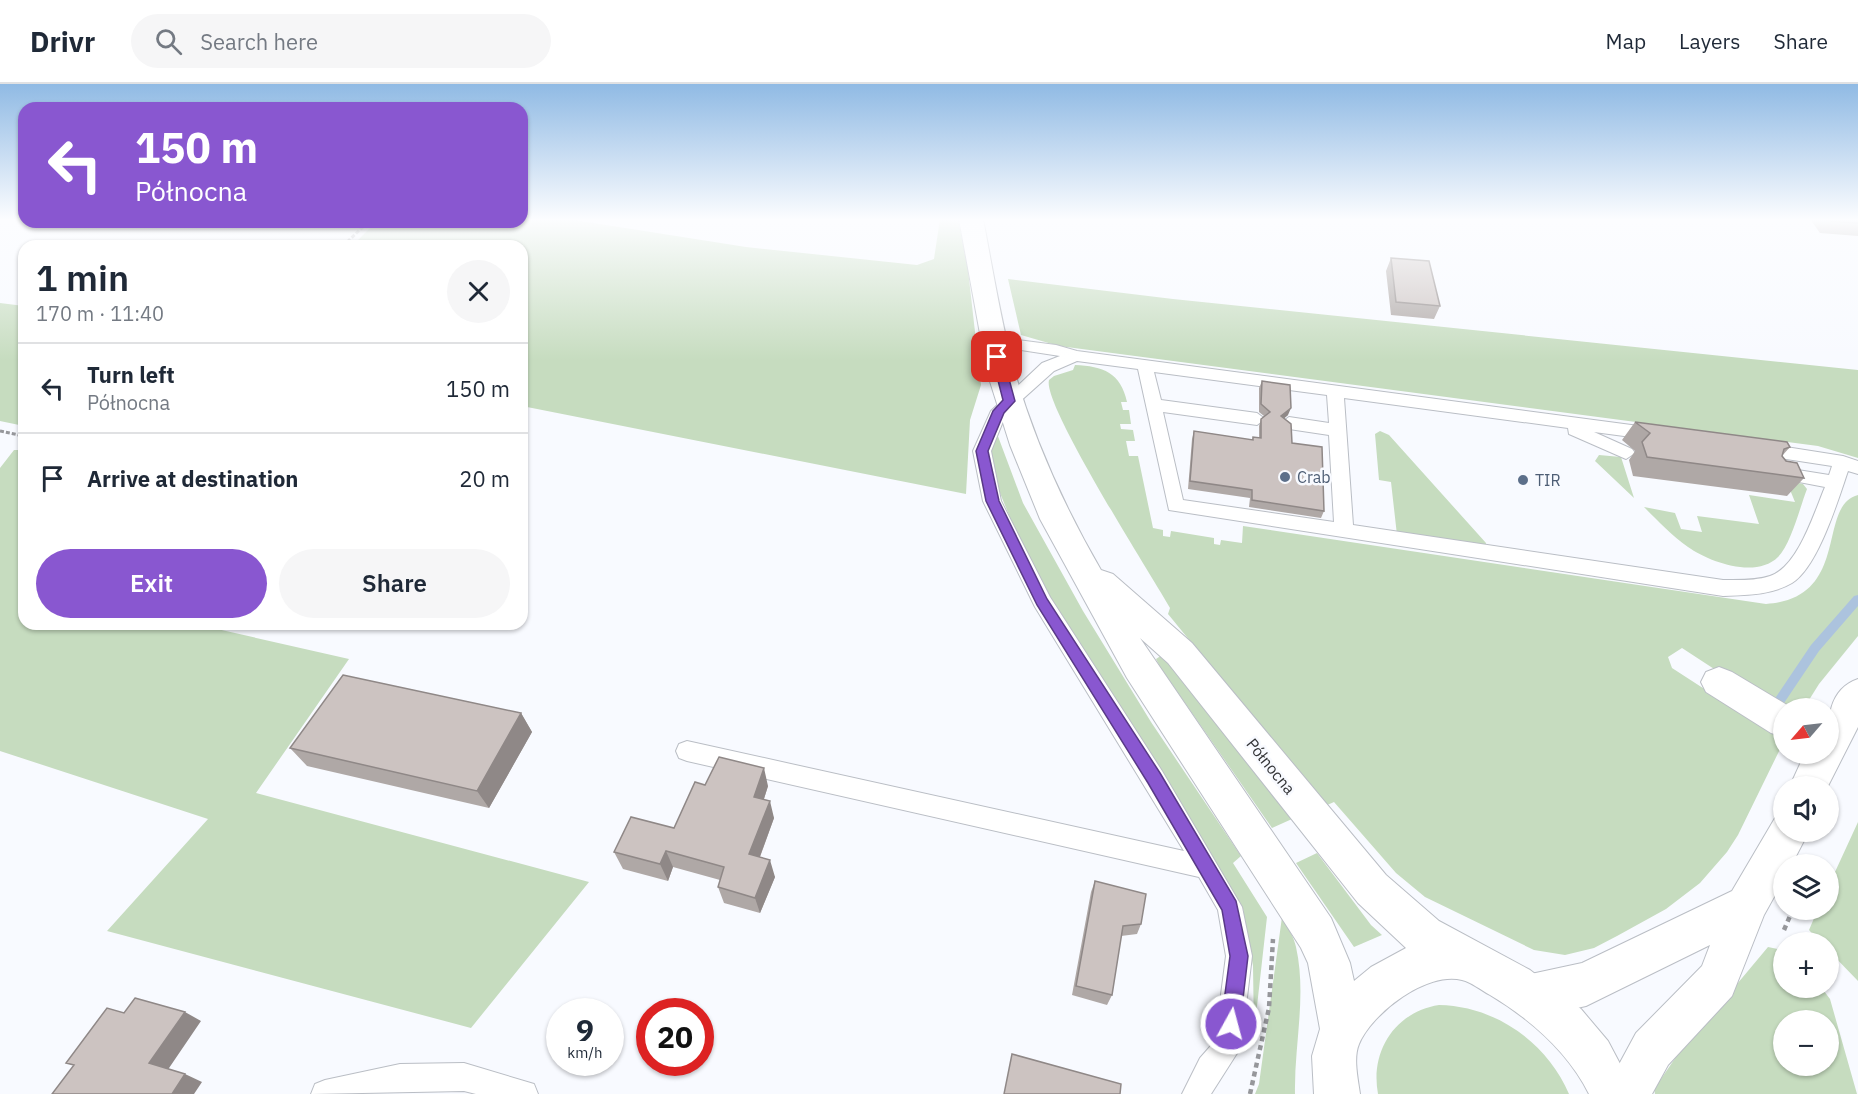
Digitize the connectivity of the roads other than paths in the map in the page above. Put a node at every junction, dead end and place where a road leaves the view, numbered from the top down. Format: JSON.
{"nodes":[{"id":1,"x":980,"y":266,"type":"edge"},
{"id":2,"x":994,"y":342,"type":"junction"},
{"id":3,"x":1076,"y":356,"type":"junction"},
{"id":4,"x":1145,"y":366,"type":"junction"},
{"id":5,"x":1335,"y":391,"type":"junction"},
{"id":6,"x":1009,"y":401,"type":"junction"},
{"id":7,"x":1154,"y":405,"type":"junction"},
{"id":8,"x":1257,"y":419,"type":"dead end"},
{"id":9,"x":1553,"y":420,"type":"junction"},
{"id":10,"x":1289,"y":423,"type":"edge"},
{"id":11,"x":1338,"y":430,"type":"junction"},
{"id":12,"x":1676,"y":437,"type":"edge"},
{"id":13,"x":1744,"y":446,"type":"edge"},
{"id":14,"x":1626,"y":453,"type":"dead end"},
{"id":15,"x":1850,"y":465,"type":"edge"},
{"id":16,"x":1776,"y":473,"type":"edge"},
{"id":17,"x":1835,"y":482,"type":"junction"},
{"id":18,"x":1344,"y":532,"type":"junction"},
{"id":19,"x":1085,"y":568,"type":"junction"},
{"id":20,"x":1719,"y":682,"type":"dead end"},
{"id":21,"x":1858,"y":694,"type":"edge"},
{"id":22,"x":1773,"y":715,"type":"edge"},
{"id":23,"x":1839,"y":726,"type":"edge"},
{"id":24,"x":687,"y":752,"type":"dead end"},
{"id":25,"x":1783,"y":842,"type":"edge"},
{"id":26,"x":1206,"y":867,"type":"junction"},
{"id":27,"x":1747,"y":905,"type":"junction"},
{"id":28,"x":1461,"y":958,"type":"junction"},
{"id":29,"x":1531,"y":996,"type":"junction"},
{"id":30,"x":1342,"y":1029,"type":"junction"},
{"id":31,"x":325,"y":1094,"type":"edge"},
{"id":32,"x":524,"y":1094,"type":"edge"},
{"id":33,"x":1196,"y":1094,"type":"edge"},
{"id":34,"x":1337,"y":1094,"type":"edge"},
{"id":35,"x":1613,"y":1094,"type":"edge"},
{"id":36,"x":1626,"y":1094,"type":"edge"}],
"edges":[{"from":1,"to":2,"type":"main road","name":"Północna"},
{"from":2,"to":3,"type":"lane"},
{"from":2,"to":6,"type":"main road","name":"Północna"},
{"from":3,"to":4,"type":"lane"},
{"from":3,"to":6,"type":"lane"},
{"from":4,"to":5,"type":"lane"},
{"from":4,"to":7,"type":"lane"},
{"from":5,"to":9,"type":"lane"},
{"from":5,"to":11,"type":"lane"},
{"from":6,"to":19,"type":"main road","name":"Północna"},
{"from":6,"to":26,"type":"lane"},
{"from":7,"to":8,"type":"lane"},
{"from":7,"to":18,"type":"lane"},
{"from":9,"to":12,"type":"lane"},
{"from":9,"to":14,"type":"lane"},
{"from":10,"to":11,"type":"lane"},
{"from":11,"to":18,"type":"lane"},
{"from":13,"to":15,"type":"lane"},
{"from":15,"to":17,"type":"lane"},
{"from":16,"to":17,"type":"lane"},
{"from":17,"to":18,"type":"lane"},
{"from":19,"to":28,"type":"main road","name":"Północna"},
{"from":19,"to":30,"type":"main road","name":"Północna"},
{"from":20,"to":22,"type":"main road"},
{"from":21,"to":23,"type":"main road"},
{"from":24,"to":26,"type":"lane"},
{"from":25,"to":27,"type":"main road"},
{"from":26,"to":33,"type":"lane"},
{"from":27,"to":29,"type":"main road"},
{"from":27,"to":36,"type":"main road"},
{"from":28,"to":29,"type":"main road","name":"Północna"},
{"from":28,"to":30,"type":"main road"},
{"from":29,"to":35,"type":"main road","name":"Północna"},
{"from":30,"to":34,"type":"main road"},
{"from":31,"to":32,"type":"lane"}]}
